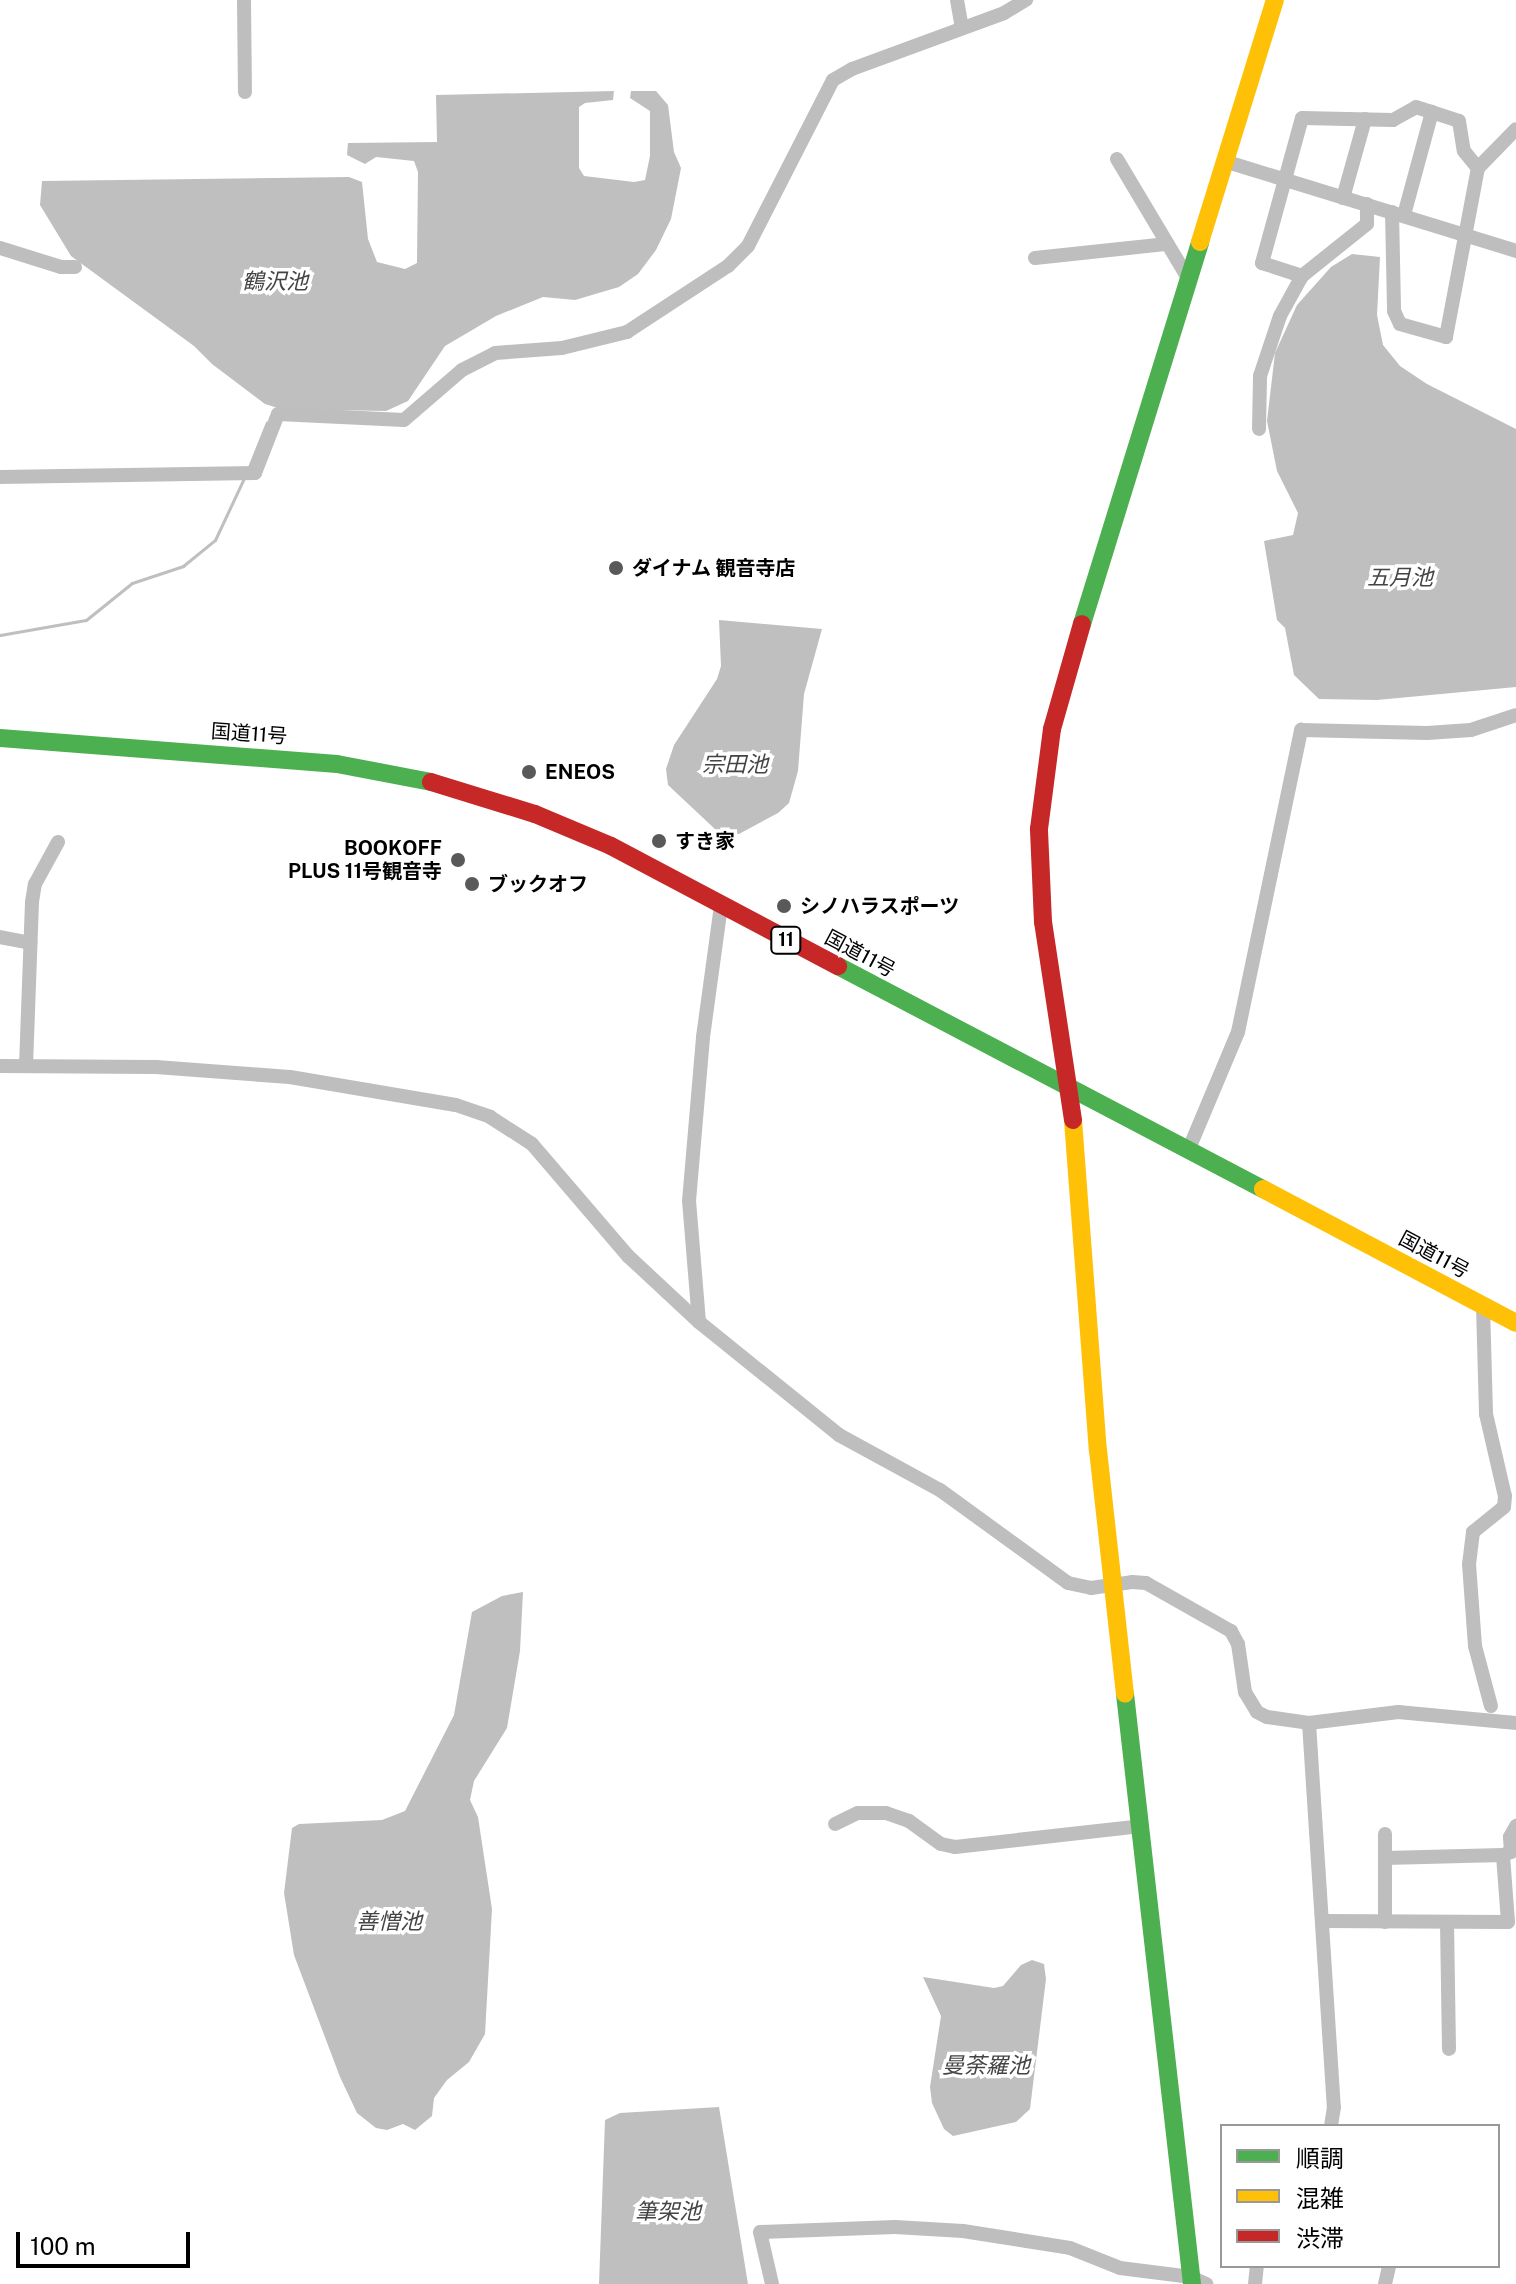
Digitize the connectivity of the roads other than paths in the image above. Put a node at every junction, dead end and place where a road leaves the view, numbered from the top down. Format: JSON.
{"nodes":[{"id":1,"x":244,"y":0,"type":"edge"},
{"id":2,"x":957,"y":0,"type":"edge"},
{"id":3,"x":1026,"y":0,"type":"edge"},
{"id":4,"x":1275,"y":0,"type":"edge"},
{"id":5,"x":962,"y":28,"type":"junction"},
{"id":6,"x":245,"y":92,"type":"dead end"},
{"id":7,"x":1432,"y":112,"type":"junction"},
{"id":8,"x":1365,"y":119,"type":"junction"},
{"id":9,"x":1516,"y":129,"type":"edge"},
{"id":10,"x":1117,"y":159,"type":"dead end"},
{"id":11,"x":1224,"y":161,"type":"junction"},
{"id":12,"x":1478,"y":168,"type":"junction"},
{"id":13,"x":1284,"y":180,"type":"junction"},
{"id":14,"x":1343,"y":198,"type":"junction"},
{"id":15,"x":1367,"y":204,"type":"junction"},
{"id":16,"x":1398,"y":213,"type":"junction"},
{"id":17,"x":1466,"y":235,"type":"junction"},
{"id":18,"x":1167,"y":244,"type":"junction"},
{"id":19,"x":0,"y":248,"type":"edge"},
{"id":20,"x":1516,"y":251,"type":"edge"},
{"id":21,"x":1035,"y":258,"type":"dead end"},
{"id":22,"x":75,"y":267,"type":"dead end"},
{"id":23,"x":1302,"y":276,"type":"junction"},
{"id":24,"x":1188,"y":278,"type":"junction"},
{"id":25,"x":1259,"y":429,"type":"dead end"},
{"id":26,"x":0,"y":477,"type":"edge"},
{"id":27,"x":1516,"y":715,"type":"edge"},
{"id":28,"x":0,"y":738,"type":"edge"},
{"id":29,"x":58,"y":842,"type":"dead end"},
{"id":30,"x":721,"y":905,"type":"junction"},
{"id":31,"x":0,"y":937,"type":"edge"},
{"id":32,"x":30,"y":943,"type":"junction"},
{"id":33,"x":0,"y":1066,"type":"edge"},
{"id":34,"x":26,"y":1066,"type":"junction"},
{"id":35,"x":1071,"y":1090,"type":"junction"},
{"id":36,"x":1188,"y":1151,"type":"junction"},
{"id":37,"x":1483,"y":1306,"type":"junction"},
{"id":38,"x":699,"y":1322,"type":"junction"},
{"id":39,"x":1516,"y":1323,"type":"edge"},
{"id":40,"x":1113,"y":1585,"type":"junction"},
{"id":41,"x":1491,"y":1706,"type":"dead end"},
{"id":42,"x":1309,"y":1723,"type":"junction"},
{"id":43,"x":1516,"y":1723,"type":"edge"},
{"id":44,"x":835,"y":1824,"type":"dead end"},
{"id":45,"x":1141,"y":1826,"type":"junction"},
{"id":46,"x":1516,"y":1826,"type":"edge"},
{"id":47,"x":1385,"y":1834,"type":"dead end"},
{"id":48,"x":1503,"y":1855,"type":"junction"},
{"id":49,"x":1385,"y":1858,"type":"junction"},
{"id":50,"x":1323,"y":1921,"type":"junction"},
{"id":51,"x":1385,"y":1922,"type":"junction"},
{"id":52,"x":1447,"y":1922,"type":"junction"},
{"id":53,"x":1449,"y":2049,"type":"dead end"},
{"id":54,"x":1331,"y":2124,"type":"edge"},
{"id":55,"x":1196,"y":2282,"type":"edge"},
{"id":56,"x":772,"y":2284,"type":"edge"}],
"edges":[{"from":1,"to":6,"type":"street"},
{"from":2,"to":5,"type":"street"},
{"from":3,"to":5,"type":"street"},
{"from":4,"to":11,"type":"main road"},
{"from":5,"to":26,"type":"street"},
{"from":7,"to":8,"type":"street"},
{"from":7,"to":12,"type":"street"},
{"from":7,"to":16,"type":"street"},
{"from":8,"to":13,"type":"street"},
{"from":8,"to":14,"type":"street"},
{"from":9,"to":12,"type":"street"},
{"from":10,"to":18,"type":"street"},
{"from":11,"to":13,"type":"street"},
{"from":11,"to":24,"type":"main road"},
{"from":12,"to":17,"type":"street"},
{"from":13,"to":14,"type":"street"},
{"from":13,"to":23,"type":"street"},
{"from":14,"to":15,"type":"street"},
{"from":15,"to":16,"type":"street"},
{"from":15,"to":23,"type":"street"},
{"from":16,"to":17,"type":"street"},
{"from":16,"to":17,"type":"street"},
{"from":17,"to":20,"type":"street"},
{"from":18,"to":21,"type":"street"},
{"from":18,"to":24,"type":"street"},
{"from":19,"to":22,"type":"street"},
{"from":23,"to":25,"type":"street"},
{"from":24,"to":35,"type":"main road"},
{"from":27,"to":36,"type":"street"},
{"from":28,"to":30,"type":"main road","name":"国道11号","number":"11"},
{"from":29,"to":32,"type":"street"},
{"from":30,"to":35,"type":"main road","name":"国道11号","number":"11"},
{"from":30,"to":38,"type":"street"},
{"from":31,"to":32,"type":"street"},
{"from":32,"to":34,"type":"street"},
{"from":33,"to":34,"type":"street"},
{"from":34,"to":38,"type":"street"},
{"from":35,"to":36,"type":"main road","name":"国道11号","number":"11"},
{"from":35,"to":40,"type":"main road"},
{"from":36,"to":37,"type":"main road","name":"国道11号","number":"11"},
{"from":37,"to":39,"type":"main road","name":"国道11号","number":"11"},
{"from":37,"to":41,"type":"street"},
{"from":38,"to":40,"type":"street"},
{"from":40,"to":42,"type":"street"},
{"from":40,"to":45,"type":"main road"},
{"from":42,"to":43,"type":"street"},
{"from":42,"to":50,"type":"street"},
{"from":44,"to":45,"type":"street"},
{"from":45,"to":55,"type":"main road"},
{"from":46,"to":48,"type":"street"},
{"from":47,"to":49,"type":"street"},
{"from":48,"to":49,"type":"street"},
{"from":48,"to":52,"type":"street"},
{"from":49,"to":51,"type":"street"},
{"from":50,"to":51,"type":"street"},
{"from":50,"to":54,"type":"street"},
{"from":51,"to":52,"type":"street"},
{"from":52,"to":53,"type":"street"},
{"from":55,"to":56,"type":"street"}]}
